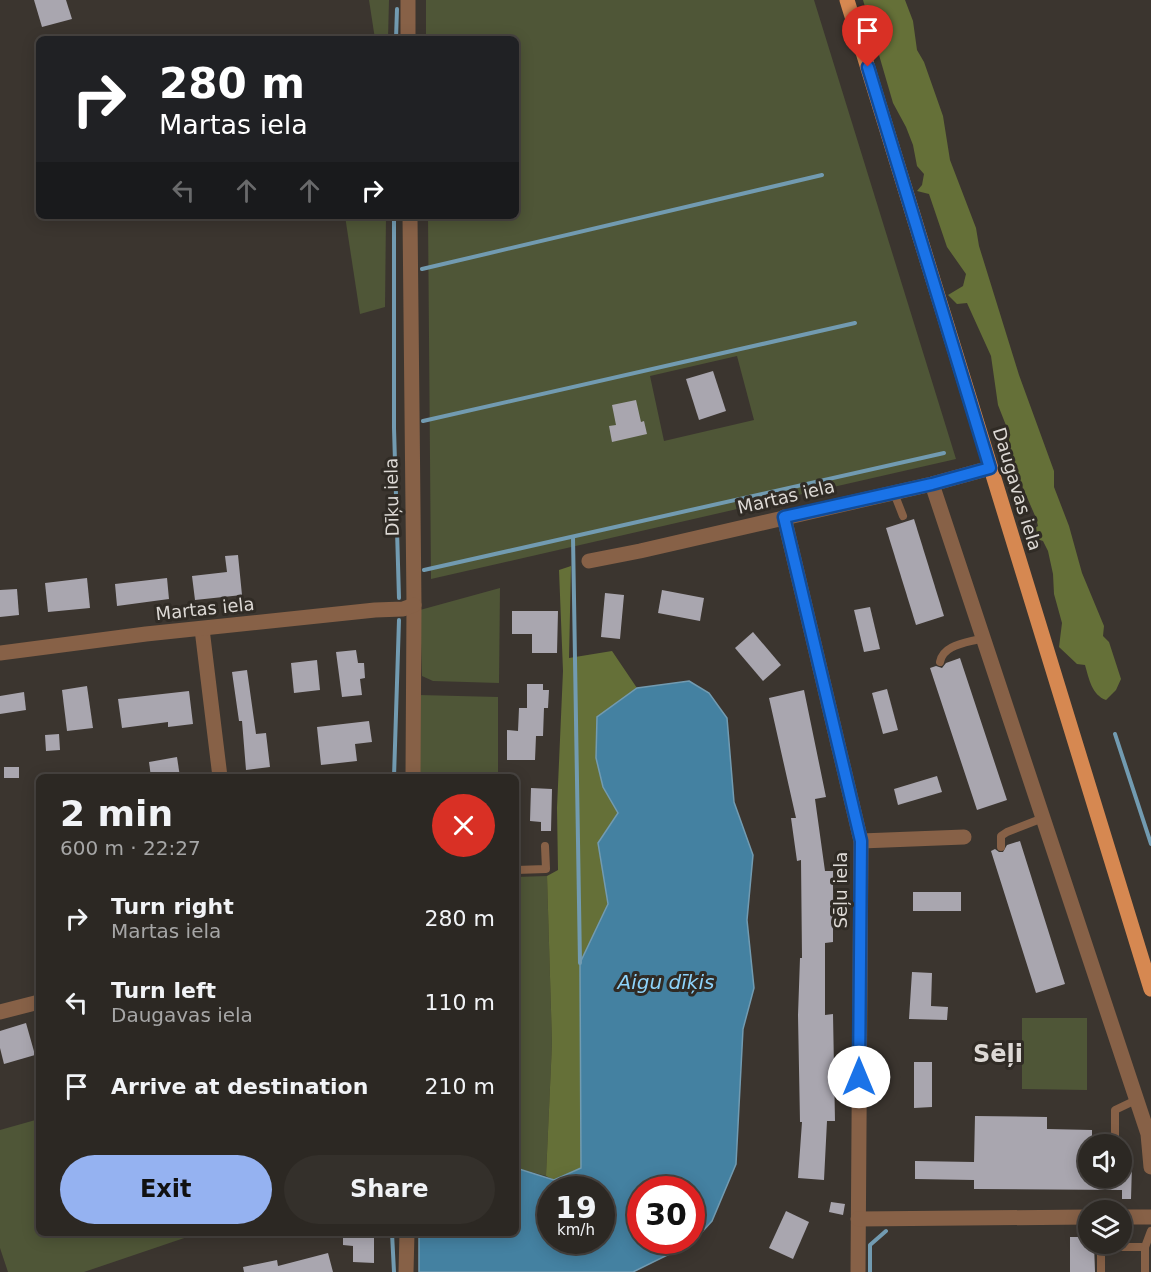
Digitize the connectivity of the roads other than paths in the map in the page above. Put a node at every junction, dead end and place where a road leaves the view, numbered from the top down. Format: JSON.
{"nodes":[{"id":1,"x":408,"y":0,"type":"edge"},
{"id":2,"x":847,"y":0,"type":"edge"},
{"id":3,"x":408,"y":36,"type":"edge"},
{"id":4,"x":410,"y":219,"type":"edge"},
{"id":5,"x":990,"y":468,"type":"junction"},
{"id":6,"x":932,"y":484,"type":"junction"},
{"id":7,"x":894,"y":493,"type":"junction"},
{"id":8,"x":903,"y":516,"type":"dead end"},
{"id":9,"x":784,"y":517,"type":"junction"},
{"id":10,"x":590,"y":561,"type":"dead end"},
{"id":11,"x":414,"y":605,"type":"junction"},
{"id":12,"x":202,"y":629,"type":"junction"},
{"id":13,"x":983,"y":638,"type":"junction"},
{"id":14,"x":0,"y":653,"type":"edge"},
{"id":15,"x":940,"y":662,"type":"dead end"},
{"id":16,"x":220,"y":774,"type":"edge"},
{"id":17,"x":413,"y":774,"type":"edge"},
{"id":18,"x":1043,"y":818,"type":"junction"},
{"id":19,"x":964,"y":837,"type":"dead end"},
{"id":20,"x":861,"y":841,"type":"junction"},
{"id":21,"x":545,"y":846,"type":"dead end"},
{"id":22,"x":1001,"y":847,"type":"dead end"},
{"id":23,"x":519,"y":870,"type":"edge"},
{"id":24,"x":1151,"y":989,"type":"edge"},
{"id":25,"x":36,"y":1003,"type":"edge"},
{"id":26,"x":0,"y":1012,"type":"edge"},
{"id":27,"x":1136,"y":1100,"type":"junction"},
{"id":28,"x":1115,"y":1134,"type":"edge"},
{"id":29,"x":1151,"y":1167,"type":"edge"},
{"id":30,"x":1078,"y":1217,"type":"edge"},
{"id":31,"x":1132,"y":1217,"type":"edge"},
{"id":32,"x":1151,"y":1217,"type":"edge"},
{"id":33,"x":858,"y":1219,"type":"junction"},
{"id":34,"x":1151,"y":1231,"type":"edge"},
{"id":35,"x":407,"y":1236,"type":"edge"},
{"id":36,"x":1145,"y":1248,"type":"junction"},
{"id":37,"x":406,"y":1272,"type":"edge"},
{"id":38,"x":858,"y":1272,"type":"edge"},
{"id":39,"x":1101,"y":1272,"type":"edge"},
{"id":40,"x":1145,"y":1272,"type":"edge"}],
"edges":[{"from":1,"to":3,"type":"street"},
{"from":2,"to":5,"type":"main road","name":"Daugavas iela"},
{"from":4,"to":11,"type":"street","name":"Dīķu iela"},
{"from":5,"to":6,"type":"street","name":"Martas iela"},
{"from":5,"to":24,"type":"main road","name":"Daugavas iela"},
{"from":6,"to":7,"type":"street","name":"Martas iela"},
{"from":6,"to":13,"type":"street"},
{"from":7,"to":8,"type":"lane"},
{"from":7,"to":9,"type":"street","name":"Martas iela"},
{"from":9,"to":10,"type":"street","name":"Martas iela"},
{"from":9,"to":20,"type":"street","name":"Sēļu iela"},
{"from":11,"to":12,"type":"street","name":"Martas iela"},
{"from":11,"to":17,"type":"street","name":"Dīķu iela"},
{"from":12,"to":14,"type":"street","name":"Martas iela"},
{"from":12,"to":16,"type":"street"},
{"from":13,"to":15,"type":"lane"},
{"from":13,"to":18,"type":"street"},
{"from":18,"to":22,"type":"lane"},
{"from":18,"to":27,"type":"street"},
{"from":19,"to":20,"type":"street"},
{"from":20,"to":33,"type":"street","name":"Sēļu iela"},
{"from":21,"to":23,"type":"lane"},
{"from":25,"to":26,"type":"street"},
{"from":27,"to":28,"type":"lane"},
{"from":27,"to":29,"type":"street"},
{"from":30,"to":33,"type":"street"},
{"from":31,"to":32,"type":"street"},
{"from":33,"to":38,"type":"street","name":"Sēļu iela"},
{"from":34,"to":36,"type":"lane"},
{"from":35,"to":37,"type":"street"},
{"from":36,"to":39,"type":"lane"},
{"from":36,"to":40,"type":"lane"}]}
